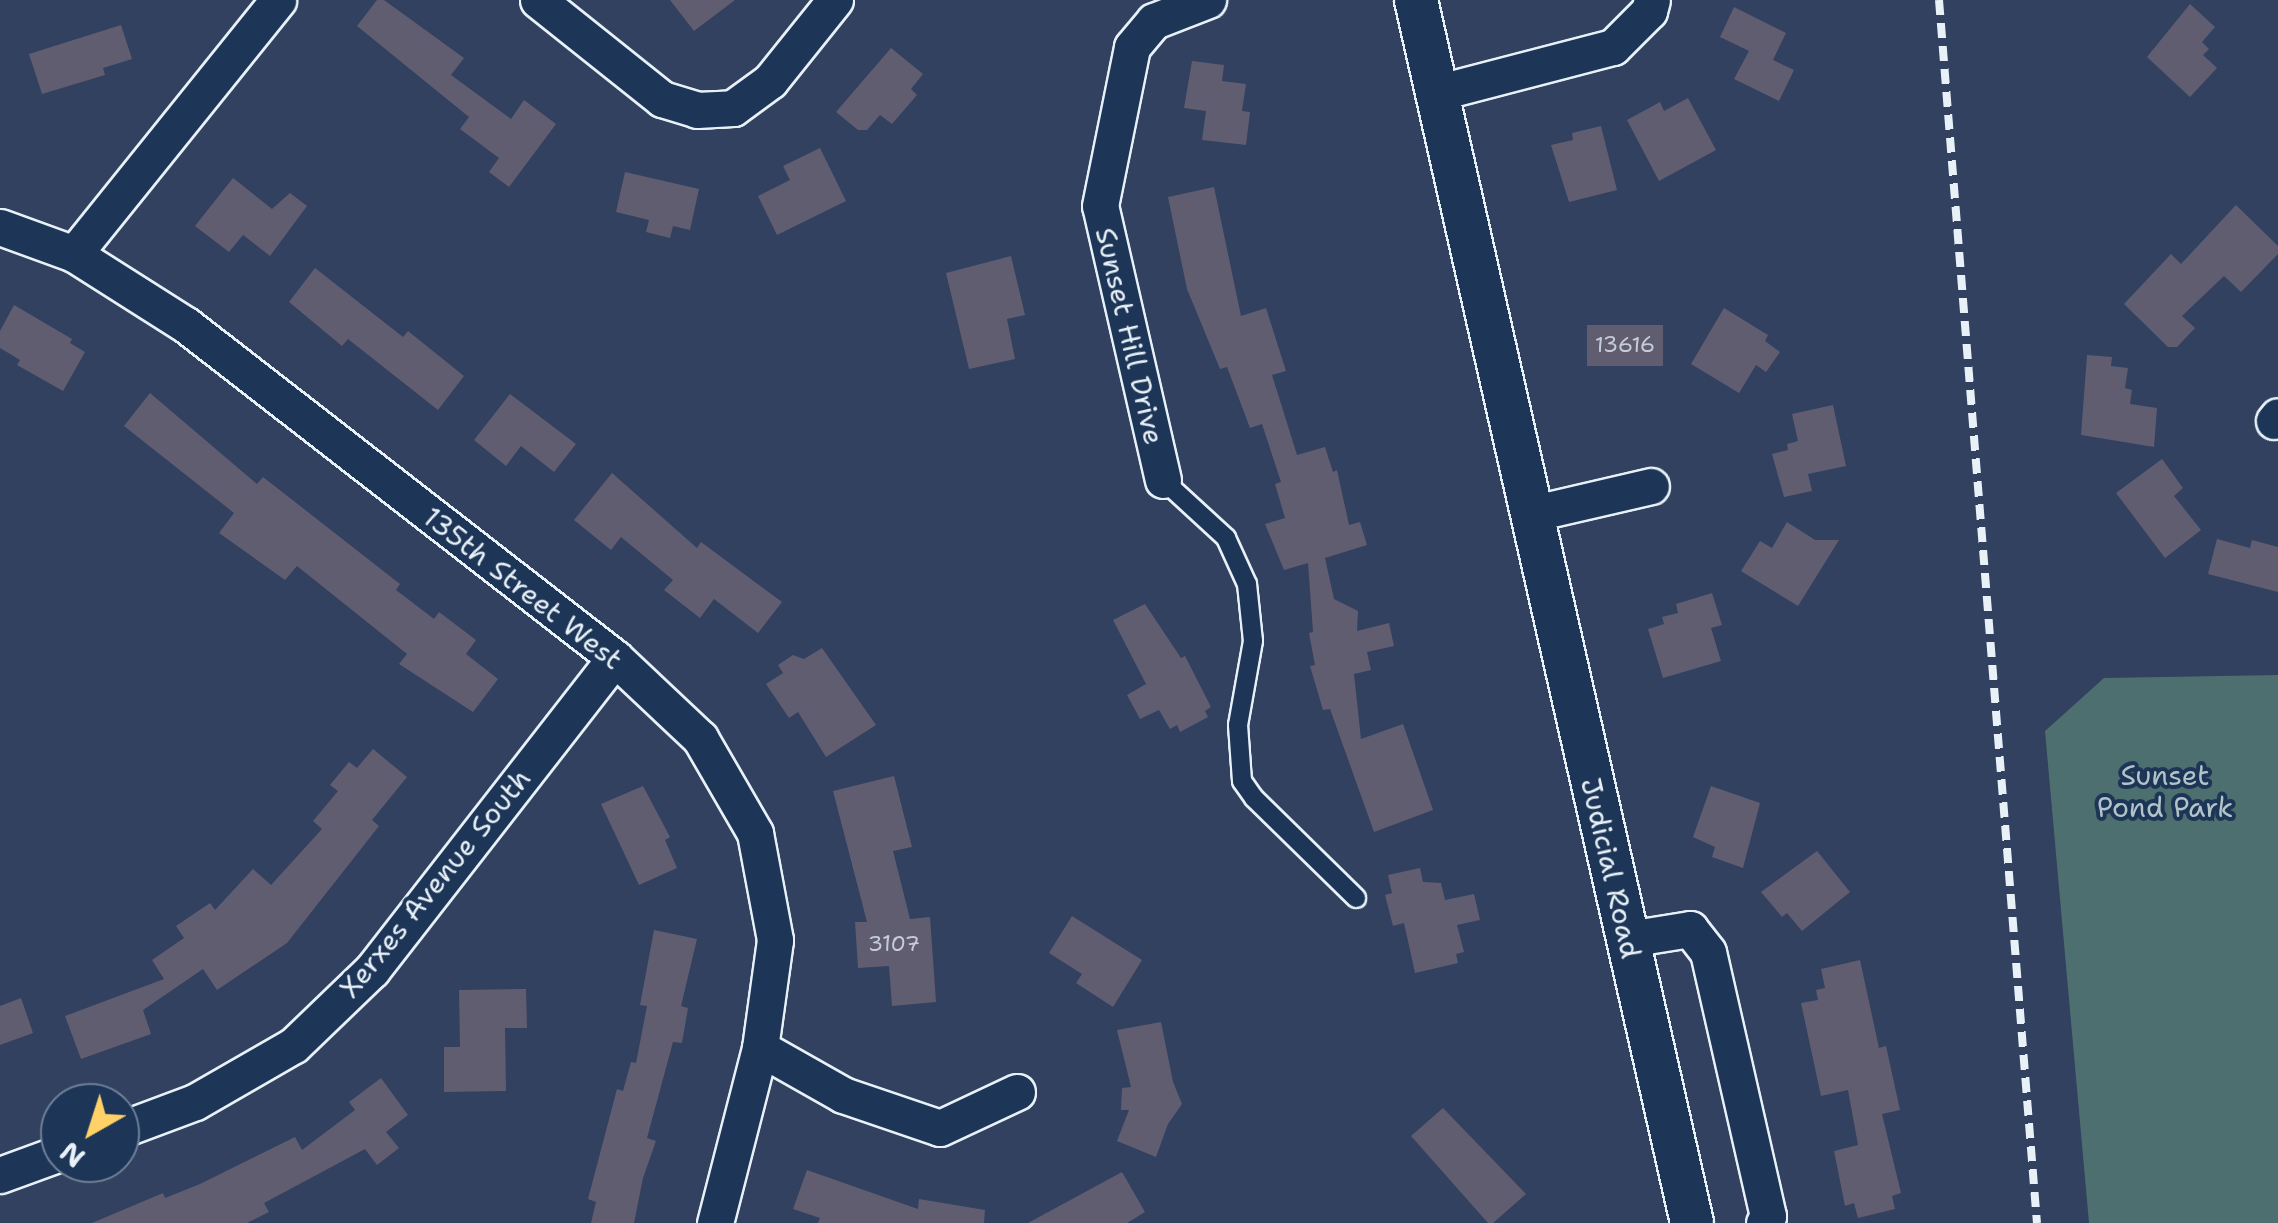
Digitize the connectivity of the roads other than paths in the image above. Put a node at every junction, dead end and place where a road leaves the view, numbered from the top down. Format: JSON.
{"nodes":[{"id":1,"x":278,"y":0,"type":"edge"},
{"id":2,"x":538,"y":0,"type":"edge"},
{"id":3,"x":835,"y":0,"type":"edge"},
{"id":4,"x":1208,"y":0,"type":"edge"},
{"id":5,"x":1416,"y":0,"type":"edge"},
{"id":6,"x":1652,"y":0,"type":"edge"},
{"id":7,"x":1436,"y":93,"type":"junction"},
{"id":8,"x":0,"y":226,"type":"edge"},
{"id":9,"x":74,"y":254,"type":"junction"},
{"id":10,"x":1163,"y":480,"type":"joint"},
{"id":11,"x":1651,"y":486,"type":"dead end"},
{"id":12,"x":1530,"y":514,"type":"junction"},
{"id":13,"x":615,"y":658,"type":"junction"},
{"id":14,"x":1356,"y":898,"type":"dead end"},
{"id":15,"x":1628,"y":939,"type":"junction"},
{"id":16,"x":760,"y":1048,"type":"junction"},
{"id":17,"x":1017,"y":1092,"type":"dead end"},
{"id":18,"x":140,"y":1122,"type":"edge"},
{"id":19,"x":40,"y":1160,"type":"edge"},
{"id":20,"x":0,"y":1175,"type":"edge"},
{"id":21,"x":715,"y":1223,"type":"edge"},
{"id":22,"x":1692,"y":1223,"type":"edge"},
{"id":23,"x":1764,"y":1223,"type":"edge"}],
"edges":[{"from":1,"to":9,"type":"street"},
{"from":2,"to":3,"type":"street"},
{"from":4,"to":10,"type":"street","name":"Sunset Hill Drive"},
{"from":5,"to":7,"type":"street","name":"Judicial Road"},
{"from":6,"to":7,"type":"street"},
{"from":7,"to":12,"type":"street","name":"Judicial Road"},
{"from":8,"to":9,"type":"street","name":"135th Street West"},
{"from":9,"to":13,"type":"street","name":"135th Street West"},
{"from":10,"to":14,"type":"lane"},
{"from":11,"to":12,"type":"street"},
{"from":12,"to":15,"type":"street","name":"Judicial Road"},
{"from":13,"to":16,"type":"street","name":"135th Street West"},
{"from":13,"to":18,"type":"street","name":"Xerxes Avenue South"},
{"from":15,"to":22,"type":"street","name":"Judicial Road"},
{"from":15,"to":23,"type":"street"},
{"from":16,"to":17,"type":"street"},
{"from":16,"to":21,"type":"street","name":"135th Street West"},
{"from":19,"to":20,"type":"street"}]}
